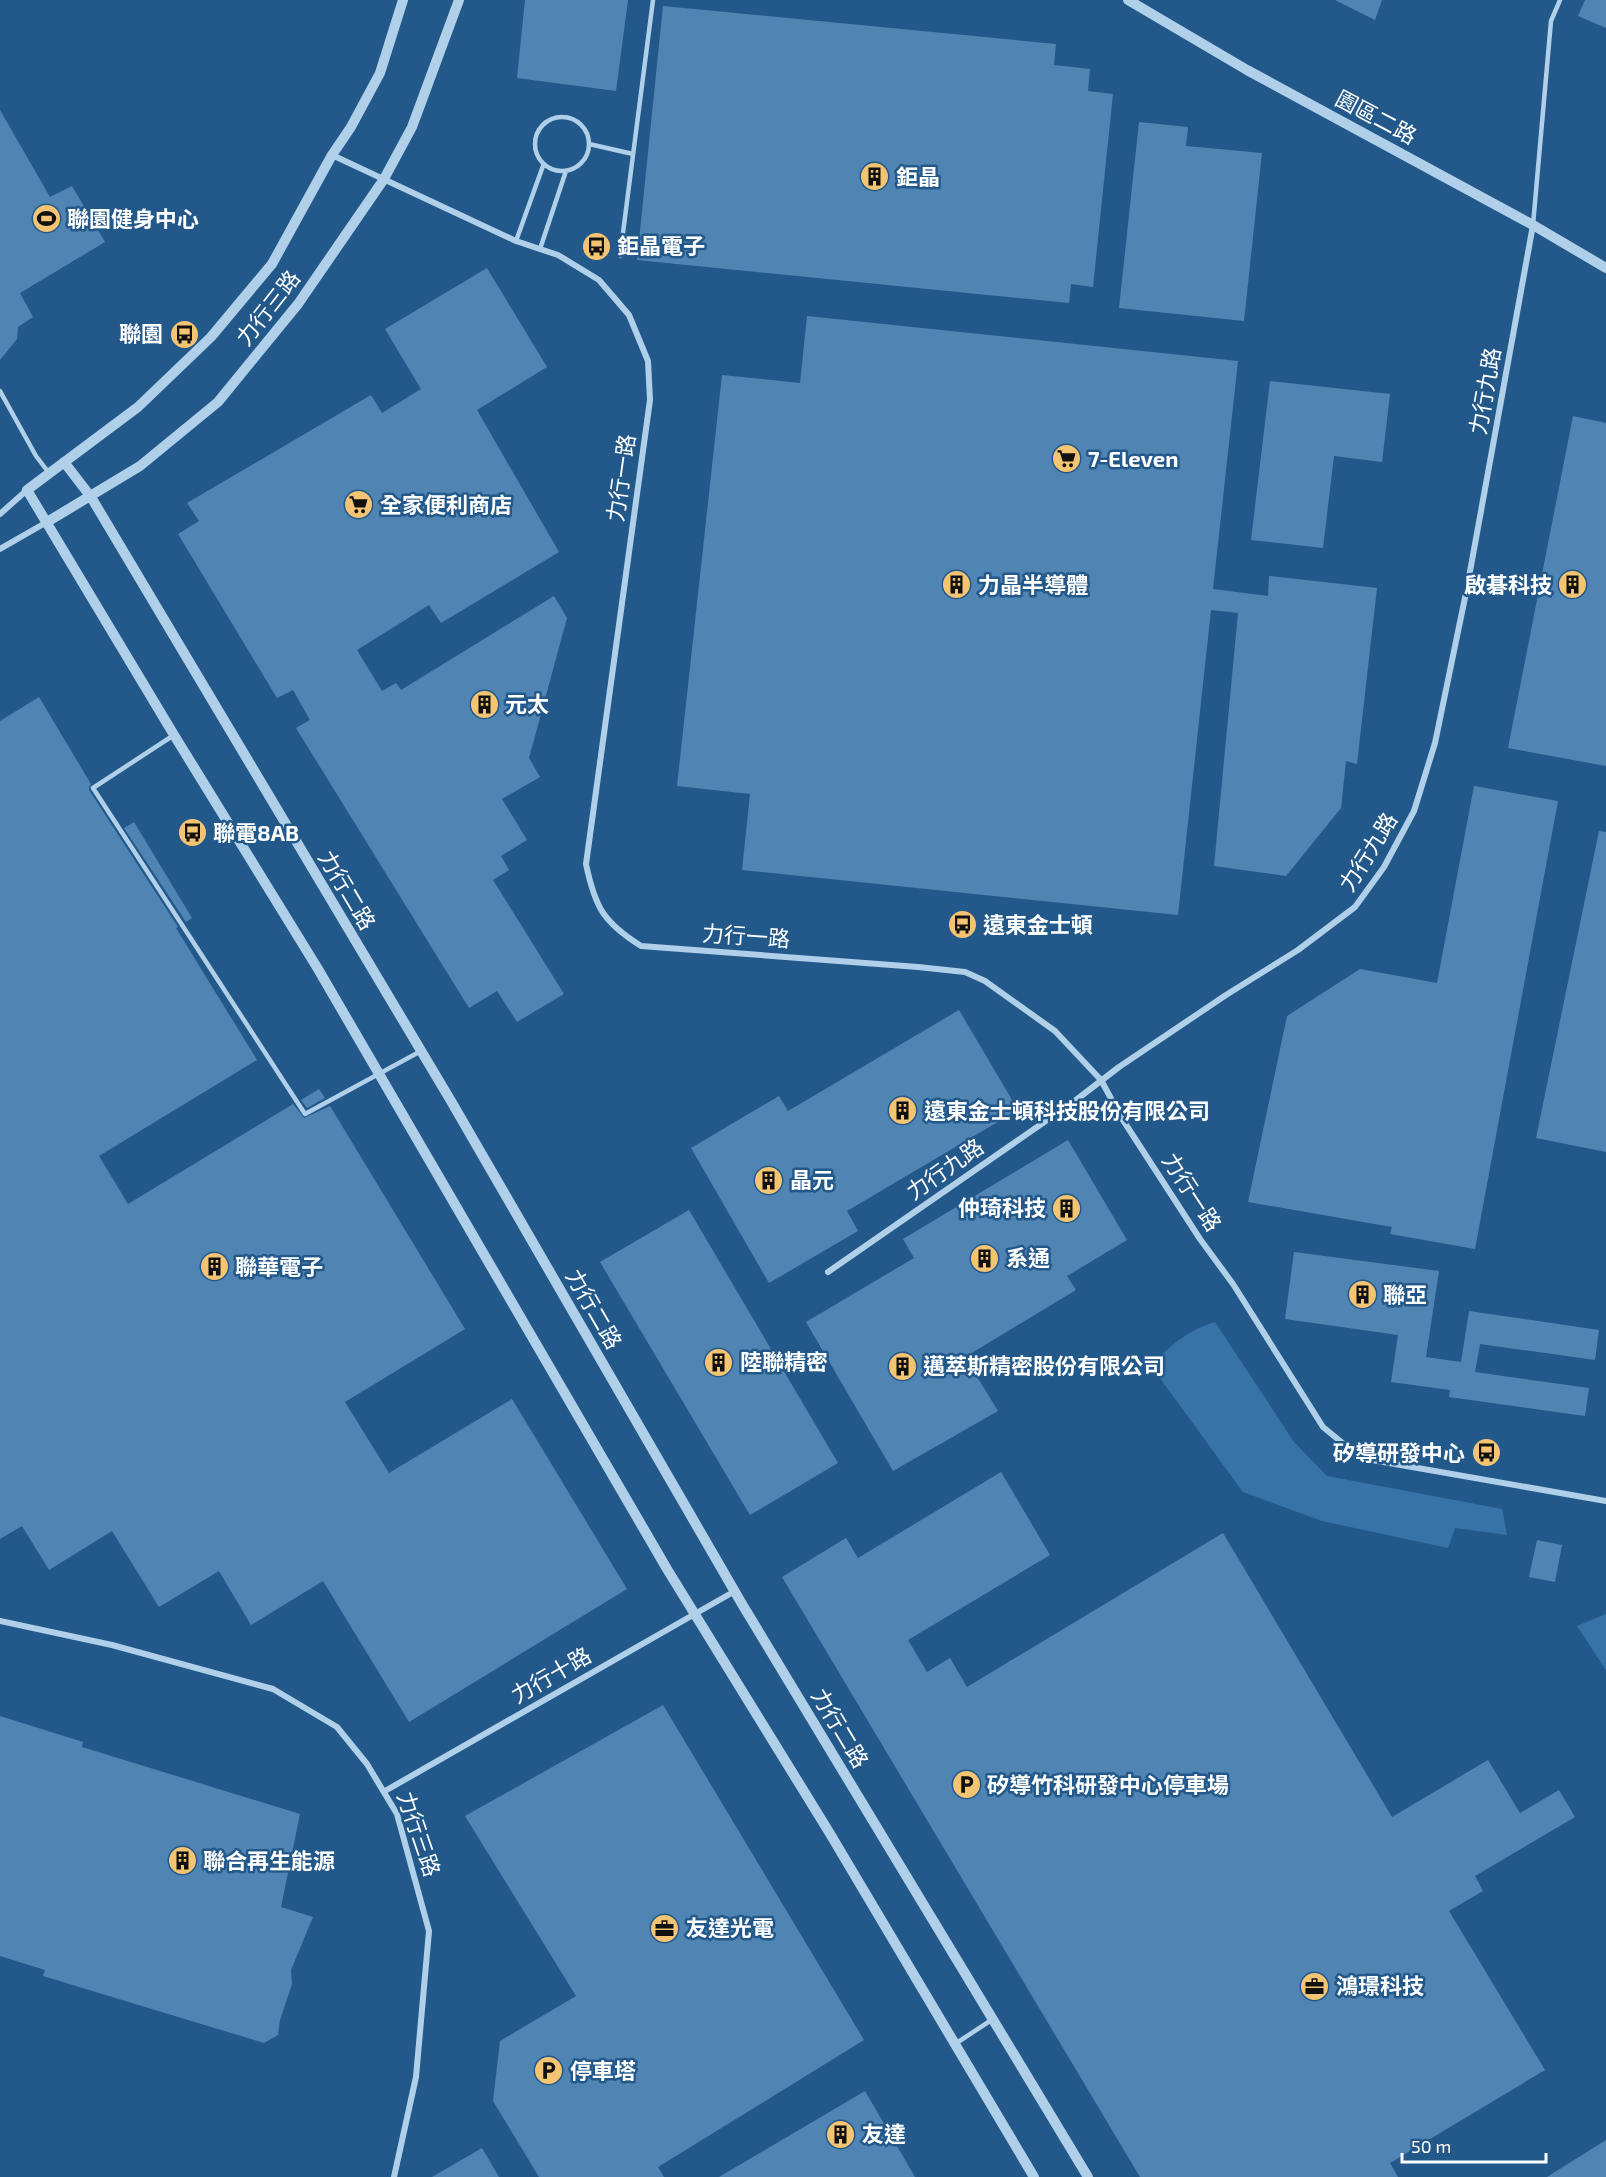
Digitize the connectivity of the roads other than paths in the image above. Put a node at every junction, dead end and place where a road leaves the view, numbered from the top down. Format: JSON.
{"nodes":[{"id":1,"x":403,"y":0,"type":"edge"},
{"id":2,"x":459,"y":0,"type":"edge"},
{"id":3,"x":653,"y":0,"type":"edge"},
{"id":4,"x":1128,"y":0,"type":"edge"},
{"id":5,"x":1560,"y":0,"type":"edge"},
{"id":6,"x":589,"y":144,"type":"junction"},
{"id":7,"x":633,"y":154,"type":"junction"},
{"id":8,"x":332,"y":155,"type":"junction"},
{"id":9,"x":543,"y":165,"type":"junction"},
{"id":10,"x":566,"y":171,"type":"junction"},
{"id":11,"x":384,"y":179,"type":"junction"},
{"id":12,"x":1533,"y":225,"type":"junction"},
{"id":13,"x":516,"y":241,"type":"junction"},
{"id":14,"x":540,"y":249,"type":"junction"},
{"id":15,"x":620,"y":256,"type":"dead end"},
{"id":16,"x":1606,"y":268,"type":"edge"},
{"id":17,"x":0,"y":391,"type":"edge"},
{"id":18,"x":64,"y":462,"type":"junction"},
{"id":19,"x":49,"y":473,"type":"junction"},
{"id":20,"x":27,"y":490,"type":"junction"},
{"id":21,"x":91,"y":497,"type":"junction"},
{"id":22,"x":0,"y":514,"type":"edge"},
{"id":23,"x":47,"y":522,"type":"junction"},
{"id":24,"x":0,"y":549,"type":"edge"},
{"id":25,"x":174,"y":735,"type":"junction"},
{"id":26,"x":421,"y":1052,"type":"junction"},
{"id":27,"x":379,"y":1075,"type":"junction"},
{"id":28,"x":1101,"y":1080,"type":"junction"},
{"id":29,"x":828,"y":1272,"type":"dead end"},
{"id":30,"x":1606,"y":1501,"type":"edge"},
{"id":31,"x":735,"y":1591,"type":"junction"},
{"id":32,"x":694,"y":1613,"type":"junction"},
{"id":33,"x":0,"y":1621,"type":"edge"},
{"id":34,"x":385,"y":1791,"type":"junction"},
{"id":35,"x":993,"y":2019,"type":"junction"},
{"id":36,"x":955,"y":2044,"type":"junction"},
{"id":37,"x":394,"y":2177,"type":"edge"},
{"id":38,"x":1034,"y":2177,"type":"edge"},
{"id":39,"x":1088,"y":2177,"type":"edge"}],
"edges":[{"from":1,"to":8,"type":"street","name":"力行三路"},
{"from":2,"to":11,"type":"street","name":"力行三路"},
{"from":3,"to":7,"type":"lane"},
{"from":4,"to":12,"type":"street","name":"園區二路"},
{"from":5,"to":12,"type":"lane"},
{"from":6,"to":7,"type":"lane"},
{"from":6,"to":9,"type":"lane"},
{"from":6,"to":10,"type":"lane"},
{"from":7,"to":15,"type":"lane"},
{"from":8,"to":11,"type":"street","name":"力行一路"},
{"from":8,"to":18,"type":"street","name":"力行三路"},
{"from":9,"to":10,"type":"lane"},
{"from":9,"to":13,"type":"lane"},
{"from":10,"to":14,"type":"lane"},
{"from":11,"to":13,"type":"street","name":"力行一路"},
{"from":11,"to":21,"type":"street","name":"力行三路"},
{"from":12,"to":16,"type":"street","name":"園區二路"},
{"from":12,"to":28,"type":"street","name":"力行九路"},
{"from":13,"to":14,"type":"street","name":"力行一路"},
{"from":14,"to":28,"type":"street","name":"力行一路"},
{"from":17,"to":19,"type":"lane"},
{"from":18,"to":19,"type":"street","name":"力行三路"},
{"from":18,"to":21,"type":"street","name":"力行二路"},
{"from":19,"to":20,"type":"street","name":"力行三路"},
{"from":20,"to":22,"type":"street","name":"力行三路"},
{"from":20,"to":23,"type":"street"},
{"from":21,"to":23,"type":"street","name":"力行三路"},
{"from":21,"to":26,"type":"street","name":"力行二路"},
{"from":23,"to":24,"type":"street","name":"力行三路"},
{"from":23,"to":25,"type":"street"},
{"from":25,"to":27,"type":"street"},
{"from":25,"to":27,"type":"lane"},
{"from":26,"to":27,"type":"lane"},
{"from":26,"to":31,"type":"street","name":"力行二路"},
{"from":27,"to":32,"type":"street"},
{"from":28,"to":29,"type":"street","name":"力行九路"},
{"from":28,"to":30,"type":"street","name":"力行一路"},
{"from":31,"to":32,"type":"street","name":"力行十路"},
{"from":31,"to":35,"type":"street","name":"力行二路"},
{"from":32,"to":34,"type":"street","name":"力行十路"},
{"from":32,"to":36,"type":"street"},
{"from":33,"to":34,"type":"street","name":"力行三路"},
{"from":34,"to":37,"type":"street","name":"力行三路"},
{"from":35,"to":36,"type":"lane"},
{"from":35,"to":39,"type":"street","name":"力行二路"},
{"from":36,"to":38,"type":"street"}]}
